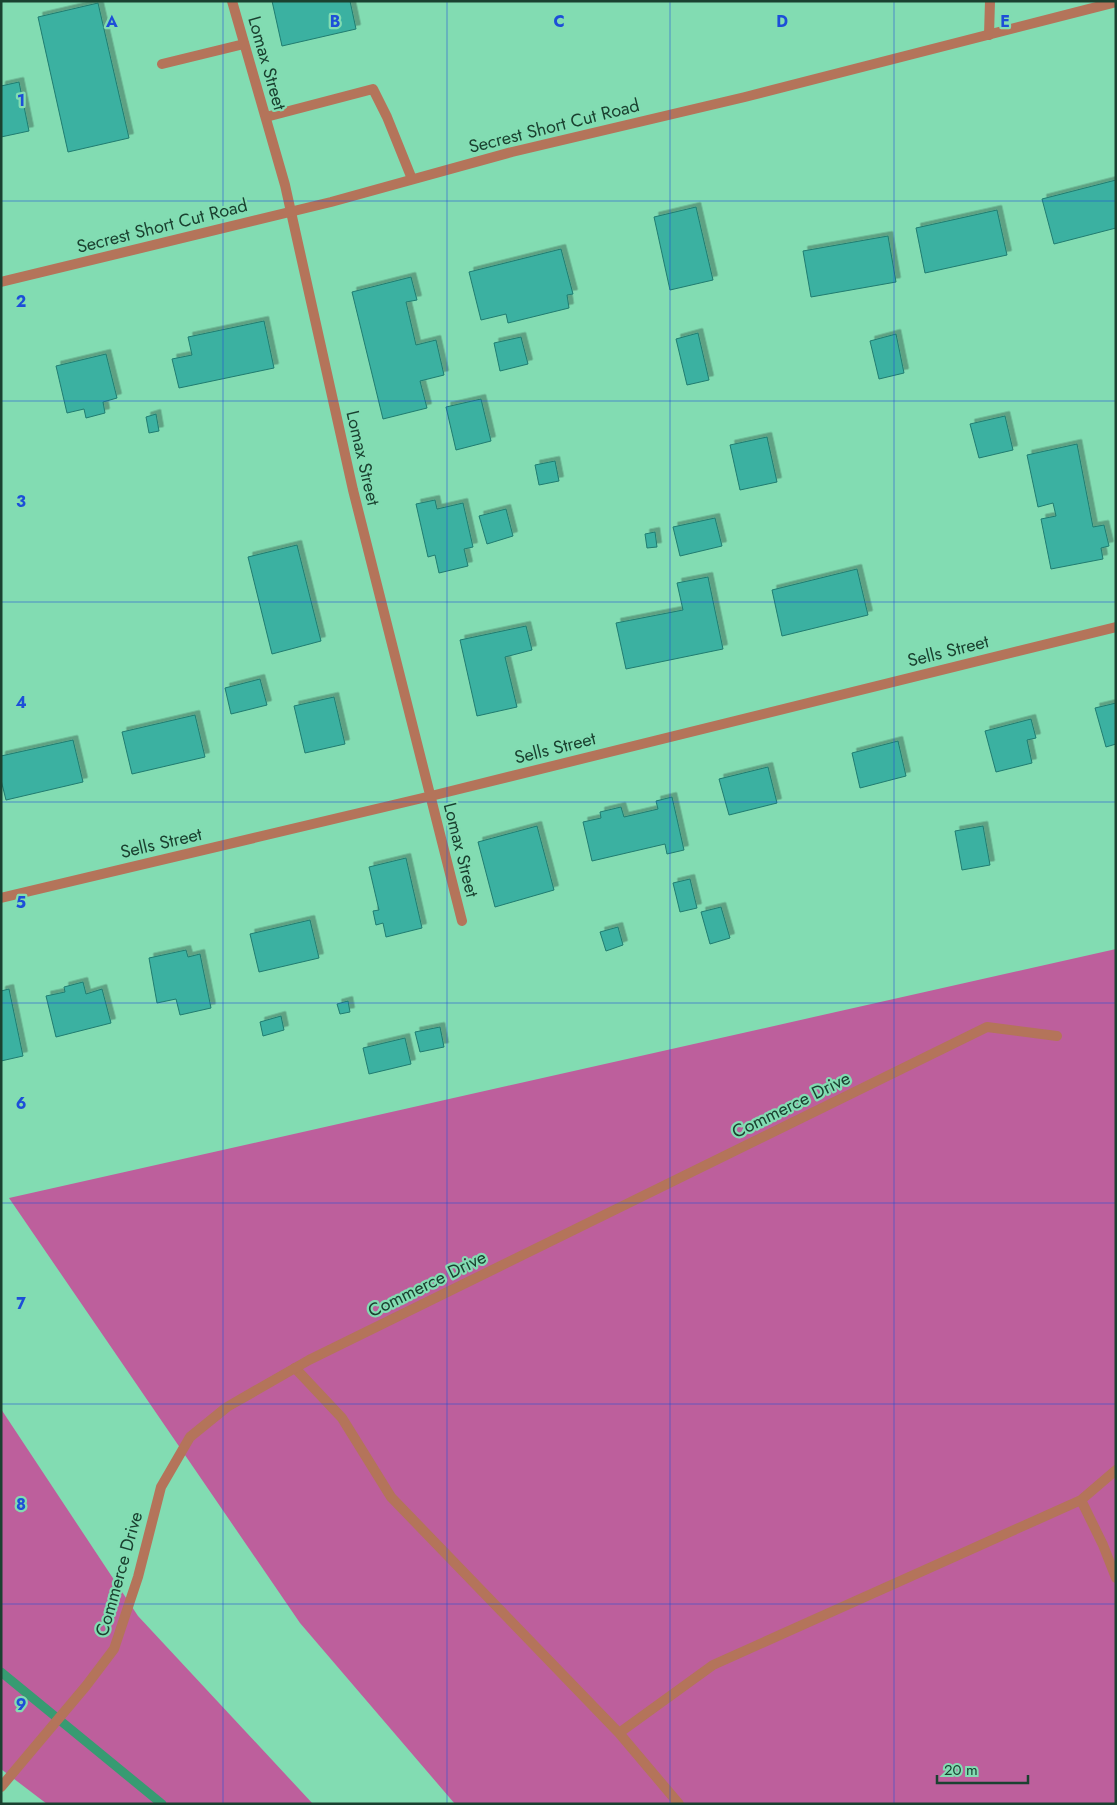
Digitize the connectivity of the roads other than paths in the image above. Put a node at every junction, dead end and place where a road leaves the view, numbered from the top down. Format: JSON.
{"nodes":[{"id":1,"x":232,"y":1,"type":"edge"},
{"id":2,"x":990,"y":1,"type":"edge"},
{"id":3,"x":1116,"y":2,"type":"edge"},
{"id":4,"x":989,"y":35,"type":"junction"},
{"id":5,"x":244,"y":44,"type":"junction"},
{"id":6,"x":162,"y":64,"type":"dead end"},
{"id":7,"x":266,"y":117,"type":"junction"},
{"id":8,"x":412,"y":179,"type":"junction"},
{"id":9,"x":291,"y":211,"type":"junction"},
{"id":10,"x":1,"y":282,"type":"edge"},
{"id":11,"x":1116,"y":627,"type":"edge"},
{"id":12,"x":431,"y":796,"type":"junction"},
{"id":13,"x":1,"y":898,"type":"edge"},
{"id":14,"x":462,"y":922,"type":"dead end"},
{"id":15,"x":1057,"y":1036,"type":"dead end"},
{"id":16,"x":294,"y":1368,"type":"junction"},
{"id":17,"x":1116,"y":1470,"type":"edge"},
{"id":18,"x":1081,"y":1500,"type":"junction"},
{"id":19,"x":1116,"y":1578,"type":"edge"},
{"id":20,"x":619,"y":1733,"type":"junction"},
{"id":21,"x":1,"y":1787,"type":"edge"},
{"id":22,"x":680,"y":1804,"type":"edge"}],
"edges":[{"from":1,"to":5,"type":"street","name":"Lomax Street"},
{"from":2,"to":4,"type":"street"},
{"from":3,"to":4,"type":"street","name":"Secrest Short Cut Road"},
{"from":4,"to":8,"type":"street","name":"Secrest Short Cut Road"},
{"from":5,"to":6,"type":"street"},
{"from":5,"to":7,"type":"street","name":"Lomax Street"},
{"from":7,"to":8,"type":"street"},
{"from":7,"to":9,"type":"street","name":"Lomax Street"},
{"from":8,"to":9,"type":"street","name":"Secrest Short Cut Road"},
{"from":9,"to":10,"type":"street","name":"Secrest Short Cut Road"},
{"from":9,"to":12,"type":"street","name":"Lomax Street"},
{"from":11,"to":12,"type":"street","name":"Sells Street"},
{"from":12,"to":13,"type":"street","name":"Sells Street"},
{"from":12,"to":14,"type":"street","name":"Lomax Street"},
{"from":15,"to":16,"type":"street","name":"Commerce Drive"},
{"from":16,"to":20,"type":"street"},
{"from":16,"to":21,"type":"street","name":"Commerce Drive"},
{"from":17,"to":18,"type":"street"},
{"from":18,"to":19,"type":"street"},
{"from":18,"to":20,"type":"street"},
{"from":20,"to":22,"type":"street"}]}
